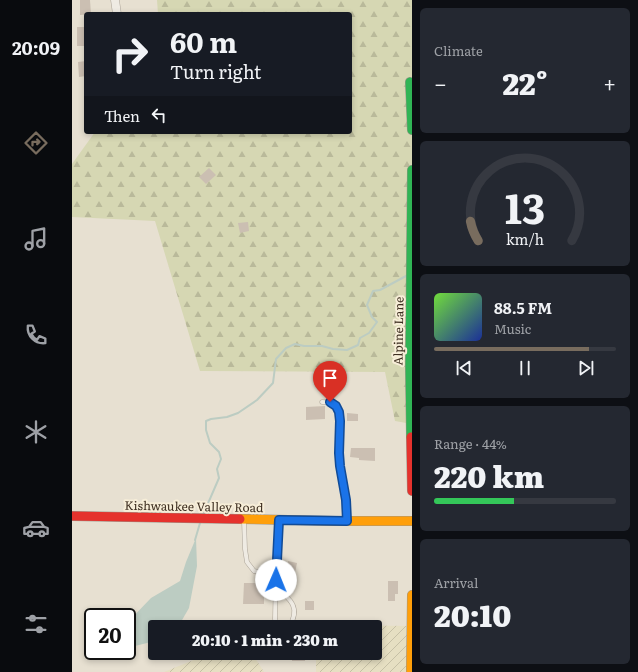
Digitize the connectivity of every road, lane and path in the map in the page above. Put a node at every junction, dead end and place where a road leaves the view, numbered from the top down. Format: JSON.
{"nodes":[{"id":1,"x":116,"y":0,"type":"edge"},
{"id":2,"x":117,"y":12,"type":"edge"},
{"id":3,"x":410,"y":82,"type":"dead end"},
{"id":4,"x":412,"y":130,"type":"edge"},
{"id":5,"x":412,"y":170,"type":"edge"},
{"id":6,"x":322,"y":402,"type":"dead end"},
{"id":7,"x":412,"y":491,"type":"edge"},
{"id":8,"x":72,"y":516,"type":"edge"},
{"id":9,"x":244,"y":519,"type":"junction"},
{"id":10,"x":279,"y":520,"type":"junction"},
{"id":11,"x":347,"y":521,"type":"junction"},
{"id":12,"x":412,"y":521,"type":"edge"},
{"id":13,"x":276,"y":572,"type":"junction"},
{"id":14,"x":276,"y":588,"type":"junction"},
{"id":15,"x":412,"y":595,"type":"edge"},
{"id":16,"x":275,"y":620,"type":"edge"},
{"id":17,"x":293,"y":620,"type":"edge"},
{"id":18,"x":411,"y":672,"type":"edge"}],
"edges":[{"from":1,"to":2,"type":"street"},
{"from":3,"to":4,"type":"street"},
{"from":5,"to":7,"type":"street","name":"Alpine Lane"},
{"from":6,"to":11,"type":"lane"},
{"from":8,"to":9,"type":"street","name":"Kishwaukee Valley Road"},
{"from":9,"to":10,"type":"street","name":"Kishwaukee Valley Road"},
{"from":9,"to":13,"type":"lane"},
{"from":10,"to":11,"type":"street","name":"Kishwaukee Valley Road"},
{"from":10,"to":13,"type":"lane"},
{"from":11,"to":12,"type":"street","name":"Kishwaukee Valley Road"},
{"from":13,"to":14,"type":"lane"},
{"from":14,"to":16,"type":"lane"},
{"from":14,"to":17,"type":"lane"},
{"from":15,"to":18,"type":"street"}]}
